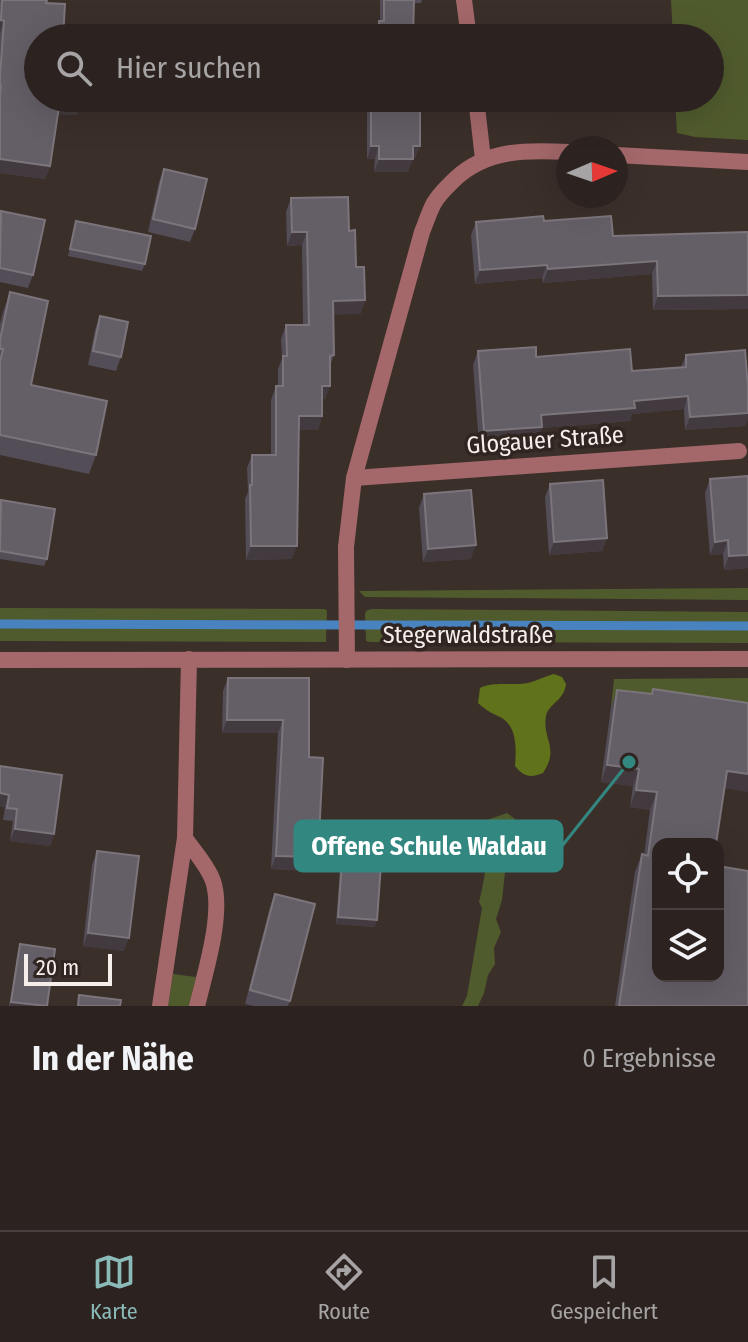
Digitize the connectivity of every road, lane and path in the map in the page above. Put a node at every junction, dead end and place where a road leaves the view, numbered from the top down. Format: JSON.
{"nodes":[{"id":1,"x":464,"y":0,"type":"edge"},
{"id":2,"x":467,"y":24,"type":"edge"},
{"id":3,"x":478,"y":112,"type":"edge"},
{"id":4,"x":556,"y":152,"type":"edge"},
{"id":5,"x":628,"y":156,"type":"edge"},
{"id":6,"x":483,"y":159,"type":"junction"},
{"id":7,"x":748,"y":162,"type":"edge"},
{"id":8,"x":739,"y":451,"type":"dead end"},
{"id":9,"x":354,"y":478,"type":"junction"},
{"id":10,"x":189,"y":659,"type":"junction"},
{"id":11,"x":748,"y":659,"type":"edge"},
{"id":12,"x":0,"y":660,"type":"edge"},
{"id":13,"x":347,"y":660,"type":"junction"},
{"id":14,"x":185,"y":838,"type":"junction"},
{"id":15,"x":160,"y":1006,"type":"edge"},
{"id":16,"x":197,"y":1006,"type":"edge"}],
"edges":[{"from":1,"to":2,"type":"street"},
{"from":3,"to":6,"type":"street"},
{"from":4,"to":6,"type":"street"},
{"from":5,"to":7,"type":"street"},
{"from":6,"to":9,"type":"street"},
{"from":8,"to":9,"type":"street","name":"Glogauer Straße"},
{"from":9,"to":13,"type":"street"},
{"from":10,"to":12,"type":"street","name":"Stegerwaldstraße"},
{"from":10,"to":13,"type":"street","name":"Stegerwaldstraße"},
{"from":10,"to":14,"type":"street"},
{"from":11,"to":13,"type":"street","name":"Stegerwaldstraße"},
{"from":14,"to":15,"type":"street"},
{"from":14,"to":16,"type":"street"}]}
